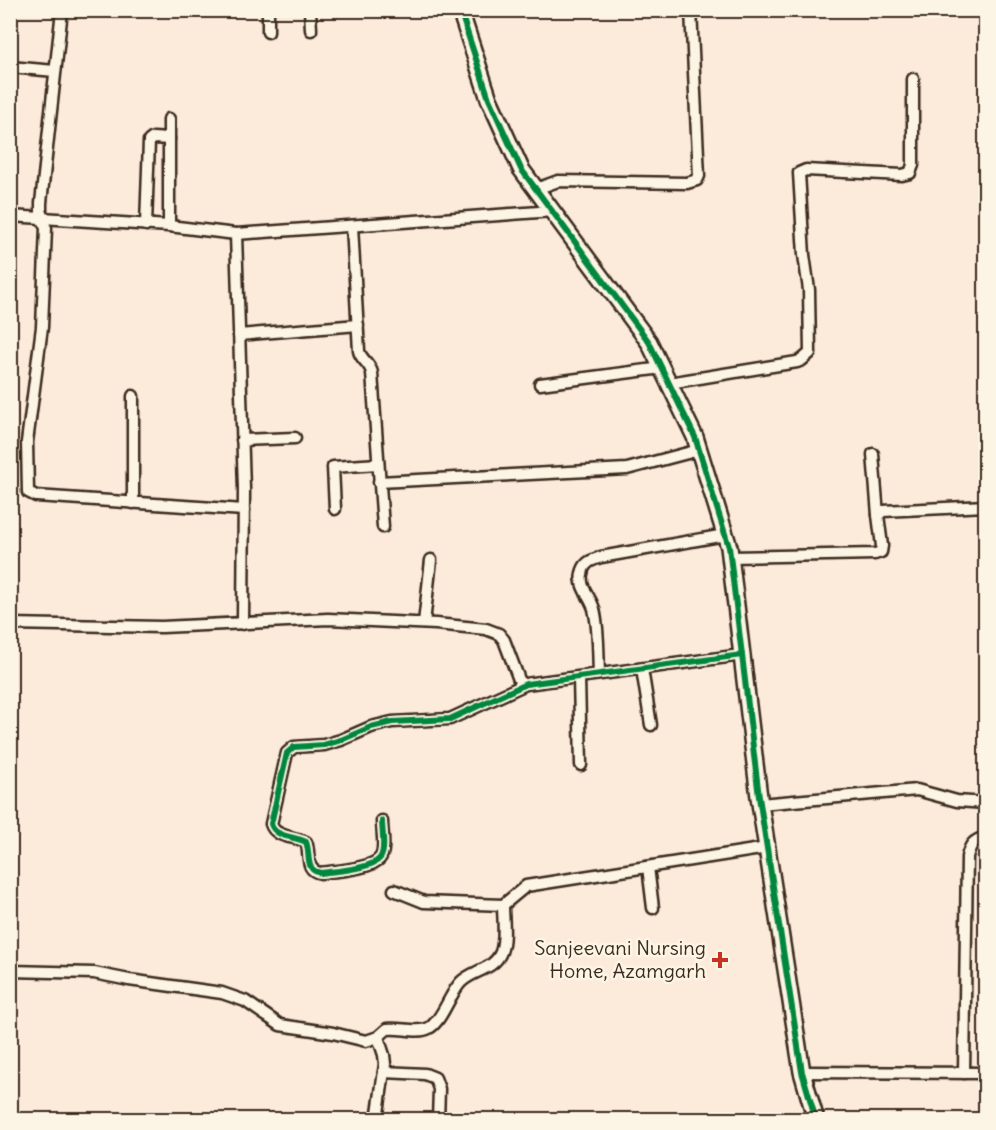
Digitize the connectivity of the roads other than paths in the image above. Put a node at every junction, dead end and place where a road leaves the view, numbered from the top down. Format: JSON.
{"nodes":[{"id":1,"x":62,"y":10,"type":"edge"},
{"id":2,"x":268,"y":10,"type":"edge"},
{"id":3,"x":310,"y":10,"type":"edge"},
{"id":4,"x":460,"y":10,"type":"edge"},
{"id":5,"x":691,"y":10,"type":"edge"},
{"id":6,"x":311,"y":30,"type":"dead end"},
{"id":7,"x":268,"y":32,"type":"dead end"},
{"id":8,"x":10,"y":67,"type":"edge"},
{"id":9,"x":56,"y":71,"type":"junction"},
{"id":10,"x":913,"y":79,"type":"dead end"},
{"id":11,"x":169,"y":119,"type":"dead end"},
{"id":12,"x":169,"y":139,"type":"junction"},
{"id":13,"x":536,"y":189,"type":"junction"},
{"id":14,"x":553,"y":212,"type":"junction"},
{"id":15,"x":10,"y":216,"type":"edge"},
{"id":16,"x":41,"y":218,"type":"junction"},
{"id":17,"x":146,"y":225,"type":"junction"},
{"id":18,"x":168,"y":226,"type":"junction"},
{"id":19,"x":352,"y":226,"type":"junction"},
{"id":20,"x":236,"y":234,"type":"junction"},
{"id":21,"x":358,"y":325,"type":"junction"},
{"id":22,"x":239,"y":335,"type":"junction"},
{"id":23,"x":662,"y":368,"type":"junction"},
{"id":24,"x":669,"y":383,"type":"junction"},
{"id":25,"x":540,"y":384,"type":"dead end"},
{"id":26,"x":133,"y":396,"type":"dead end"},
{"id":27,"x":295,"y":438,"type":"dead end"},
{"id":28,"x":242,"y":440,"type":"junction"},
{"id":29,"x":699,"y":450,"type":"junction"},
{"id":30,"x":873,"y":454,"type":"dead end"},
{"id":31,"x":378,"y":464,"type":"junction"},
{"id":32,"x":379,"y":482,"type":"junction"},
{"id":33,"x":133,"y":503,"type":"junction"},
{"id":34,"x":986,"y":506,"type":"edge"},
{"id":35,"x":336,"y":509,"type":"dead end"},
{"id":36,"x":244,"y":510,"type":"junction"},
{"id":37,"x":878,"y":515,"type":"junction"},
{"id":38,"x":383,"y":527,"type":"dead end"},
{"id":39,"x":725,"y":535,"type":"junction"},
{"id":40,"x":730,"y":557,"type":"junction"},
{"id":41,"x":431,"y":560,"type":"dead end"},
{"id":42,"x":424,"y":623,"type":"junction"},
{"id":43,"x":10,"y":624,"type":"edge"},
{"id":44,"x":243,"y":624,"type":"junction"},
{"id":45,"x":742,"y":655,"type":"junction"},
{"id":46,"x":642,"y":669,"type":"junction"},
{"id":47,"x":599,"y":674,"type":"junction"},
{"id":48,"x":579,"y":678,"type":"junction"},
{"id":49,"x":521,"y":685,"type":"junction"},
{"id":50,"x":651,"y":725,"type":"dead end"},
{"id":51,"x":581,"y":765,"type":"dead end"},
{"id":52,"x":986,"y":803,"type":"edge"},
{"id":53,"x":760,"y":804,"type":"junction"},
{"id":54,"x":382,"y":821,"type":"dead end"},
{"id":55,"x":986,"y":837,"type":"edge"},
{"id":56,"x":767,"y":848,"type":"junction"},
{"id":57,"x":648,"y":867,"type":"junction"},
{"id":58,"x":393,"y":890,"type":"dead end"},
{"id":59,"x":503,"y":905,"type":"junction"},
{"id":60,"x":653,"y":908,"type":"dead end"},
{"id":61,"x":10,"y":971,"type":"edge"},
{"id":62,"x":378,"y":1037,"type":"junction"},
{"id":63,"x":384,"y":1072,"type":"junction"},
{"id":64,"x":802,"y":1072,"type":"junction"},
{"id":65,"x":964,"y":1072,"type":"junction"},
{"id":66,"x":986,"y":1073,"type":"edge"},
{"id":67,"x":377,"y":1119,"type":"edge"},
{"id":68,"x":438,"y":1119,"type":"edge"},
{"id":69,"x":816,"y":1119,"type":"edge"}],
"edges":[{"from":1,"to":9,"type":"street"},
{"from":2,"to":7,"type":"street"},
{"from":3,"to":6,"type":"street"},
{"from":4,"to":13,"type":"street"},
{"from":5,"to":13,"type":"street"},
{"from":8,"to":9,"type":"street"},
{"from":9,"to":16,"type":"street"},
{"from":10,"to":24,"type":"street"},
{"from":11,"to":12,"type":"street"},
{"from":12,"to":17,"type":"street"},
{"from":12,"to":18,"type":"street"},
{"from":13,"to":14,"type":"street"},
{"from":14,"to":19,"type":"street"},
{"from":14,"to":23,"type":"street"},
{"from":15,"to":16,"type":"street"},
{"from":16,"to":17,"type":"street"},
{"from":16,"to":33,"type":"street"},
{"from":17,"to":18,"type":"street"},
{"from":18,"to":20,"type":"street"},
{"from":19,"to":20,"type":"street"},
{"from":19,"to":21,"type":"street"},
{"from":20,"to":22,"type":"street"},
{"from":21,"to":22,"type":"street"},
{"from":21,"to":31,"type":"street"},
{"from":22,"to":28,"type":"street"},
{"from":23,"to":24,"type":"street"},
{"from":23,"to":25,"type":"street"},
{"from":24,"to":29,"type":"street"},
{"from":26,"to":33,"type":"street"},
{"from":27,"to":28,"type":"street"},
{"from":28,"to":36,"type":"street"},
{"from":29,"to":32,"type":"street"},
{"from":29,"to":39,"type":"street"},
{"from":30,"to":37,"type":"street"},
{"from":31,"to":32,"type":"street"},
{"from":31,"to":35,"type":"street"},
{"from":32,"to":38,"type":"street"},
{"from":33,"to":36,"type":"street"},
{"from":34,"to":37,"type":"street"},
{"from":36,"to":44,"type":"street"},
{"from":37,"to":40,"type":"street"},
{"from":39,"to":40,"type":"street"},
{"from":39,"to":47,"type":"street"},
{"from":40,"to":45,"type":"street"},
{"from":41,"to":42,"type":"street"},
{"from":42,"to":44,"type":"street"},
{"from":42,"to":49,"type":"street"},
{"from":43,"to":44,"type":"street"},
{"from":45,"to":46,"type":"street"},
{"from":45,"to":53,"type":"street"},
{"from":46,"to":47,"type":"street"},
{"from":46,"to":50,"type":"street"},
{"from":47,"to":48,"type":"street"},
{"from":48,"to":49,"type":"street"},
{"from":48,"to":51,"type":"street"},
{"from":49,"to":54,"type":"street"},
{"from":52,"to":53,"type":"street"},
{"from":53,"to":56,"type":"street"},
{"from":55,"to":65,"type":"street"},
{"from":56,"to":57,"type":"street"},
{"from":56,"to":64,"type":"street"},
{"from":57,"to":59,"type":"street"},
{"from":57,"to":60,"type":"street"},
{"from":58,"to":59,"type":"street"},
{"from":59,"to":62,"type":"street"},
{"from":61,"to":62,"type":"street"},
{"from":62,"to":63,"type":"street"},
{"from":63,"to":67,"type":"street"},
{"from":63,"to":68,"type":"street"},
{"from":64,"to":65,"type":"street"},
{"from":64,"to":69,"type":"street"},
{"from":65,"to":66,"type":"street"}]}
